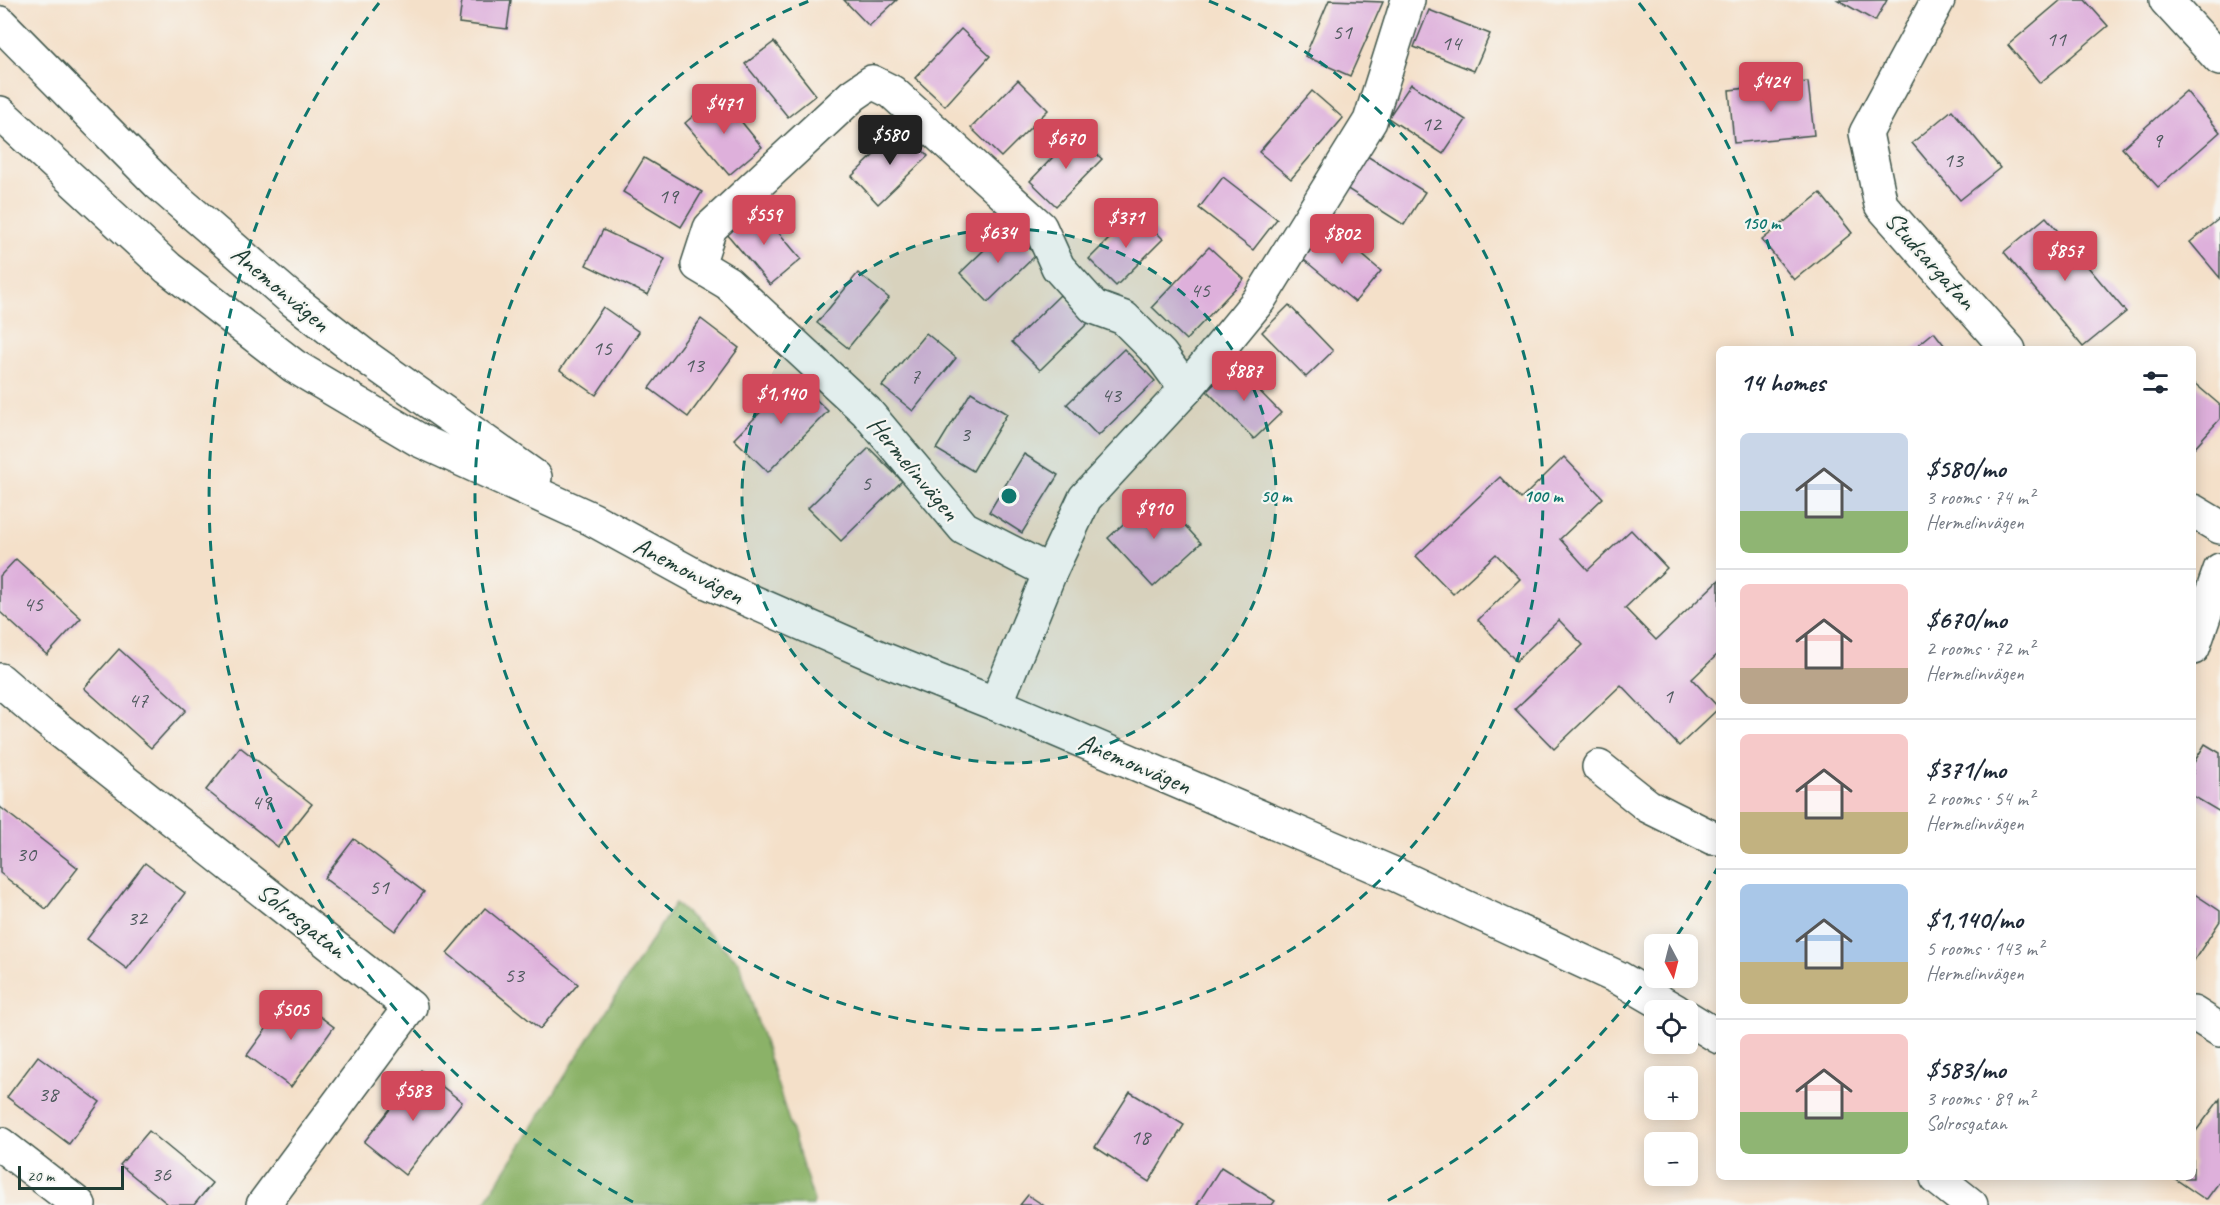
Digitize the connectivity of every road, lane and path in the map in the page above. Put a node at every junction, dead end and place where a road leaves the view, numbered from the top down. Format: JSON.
{"nodes":[{"id":1,"x":1408,"y":0,"type":"edge"},
{"id":2,"x":1938,"y":0,"type":"edge"},
{"id":3,"x":2166,"y":0,"type":"edge"},
{"id":4,"x":0,"y":23,"type":"edge"},
{"id":5,"x":2220,"y":59,"type":"edge"},
{"id":6,"x":0,"y":113,"type":"edge"},
{"id":7,"x":2005,"y":346,"type":"edge"},
{"id":8,"x":1186,"y":389,"type":"junction"},
{"id":9,"x":2196,"y":514,"type":"edge"},
{"id":10,"x":592,"y":519,"type":"junction"},
{"id":11,"x":2220,"y":527,"type":"edge"},
{"id":12,"x":2220,"y":570,"type":"edge"},
{"id":13,"x":1050,"y":572,"type":"junction"},
{"id":14,"x":2196,"y":639,"type":"edge"},
{"id":15,"x":0,"y":680,"type":"edge"},
{"id":16,"x":996,"y":704,"type":"junction"},
{"id":17,"x":1599,"y":768,"type":"dead end"},
{"id":18,"x":1716,"y":838,"type":"edge"},
{"id":19,"x":1657,"y":1000,"type":"edge"},
{"id":20,"x":2196,"y":1015,"type":"edge"},
{"id":21,"x":1698,"y":1024,"type":"edge"},
{"id":22,"x":2220,"y":1030,"type":"edge"},
{"id":23,"x":1716,"y":1035,"type":"edge"},
{"id":24,"x":0,"y":1144,"type":"edge"},
{"id":25,"x":1940,"y":1180,"type":"edge"},
{"id":26,"x":79,"y":1205,"type":"edge"},
{"id":27,"x":263,"y":1205,"type":"edge"},
{"id":28,"x":1971,"y":1205,"type":"edge"}],
"edges":[{"from":1,"to":8,"type":"street"},
{"from":2,"to":7,"type":"street","name":"Studsargatan"},
{"from":3,"to":5,"type":"street"},
{"from":4,"to":10,"type":"street","name":"Anemonvägen"},
{"from":6,"to":10,"type":"street","name":"Anemonvägen"},
{"from":8,"to":13,"type":"street"},
{"from":8,"to":13,"type":"street","name":"Hermelinvägen"},
{"from":9,"to":11,"type":"street"},
{"from":10,"to":16,"type":"street","name":"Anemonvägen"},
{"from":12,"to":14,"type":"street"},
{"from":13,"to":16,"type":"street"},
{"from":15,"to":27,"type":"street","name":"Solrosgatan"},
{"from":16,"to":19,"type":"street","name":"Anemonvägen"},
{"from":17,"to":18,"type":"street"},
{"from":20,"to":22,"type":"street"},
{"from":21,"to":23,"type":"street"},
{"from":24,"to":26,"type":"street"},
{"from":25,"to":28,"type":"street"}]}
